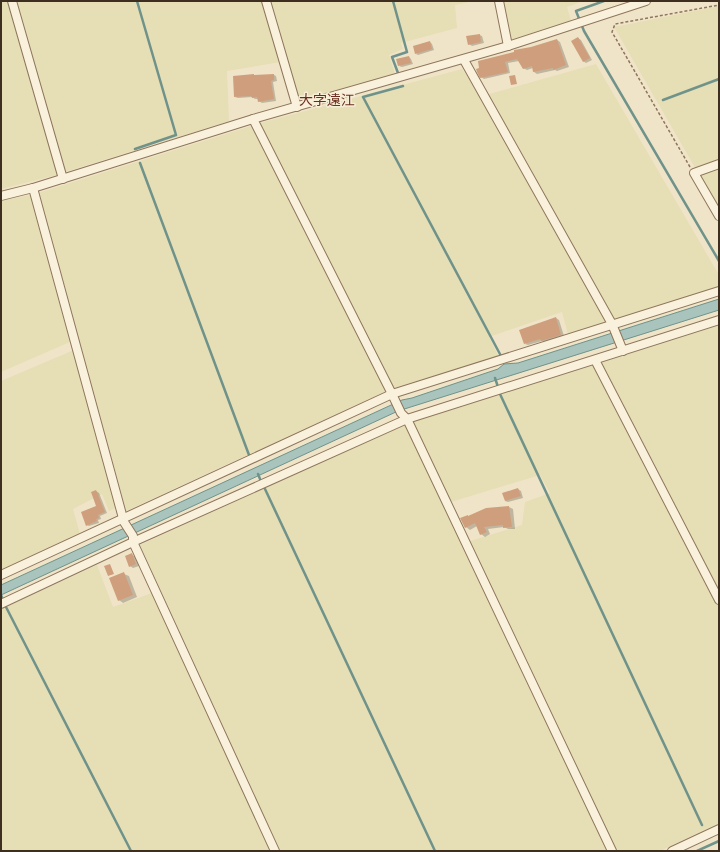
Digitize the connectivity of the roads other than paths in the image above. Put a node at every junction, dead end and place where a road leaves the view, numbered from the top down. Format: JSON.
{"nodes":[{"id":1,"x":12,"y":1,"type":"edge"},
{"id":2,"x":266,"y":1,"type":"edge"},
{"id":3,"x":500,"y":1,"type":"edge"},
{"id":4,"x":646,"y":1,"type":"edge"},
{"id":5,"x":508,"y":46,"type":"junction"},
{"id":6,"x":464,"y":60,"type":"junction"},
{"id":7,"x":297,"y":107,"type":"junction"},
{"id":8,"x":253,"y":119,"type":"junction"},
{"id":9,"x":719,"y":164,"type":"edge"},
{"id":10,"x":63,"y":179,"type":"junction"},
{"id":11,"x":33,"y":188,"type":"junction"},
{"id":12,"x":1,"y":196,"type":"edge"},
{"id":13,"x":719,"y":216,"type":"edge"},
{"id":14,"x":719,"y":291,"type":"edge"},
{"id":15,"x":719,"y":320,"type":"edge"},
{"id":16,"x":614,"y":327,"type":"junction"},
{"id":17,"x":622,"y":348,"type":"junction"},
{"id":18,"x":595,"y":360,"type":"junction"},
{"id":19,"x":393,"y":396,"type":"junction"},
{"id":20,"x":404,"y":416,"type":"junction"},
{"id":21,"x":124,"y":520,"type":"junction"},
{"id":22,"x":133,"y":539,"type":"junction"},
{"id":23,"x":1,"y":575,"type":"edge"},
{"id":24,"x":719,"y":600,"type":"edge"},
{"id":25,"x":1,"y":604,"type":"edge"},
{"id":26,"x":719,"y":829,"type":"edge"},
{"id":27,"x":275,"y":851,"type":"edge"},
{"id":28,"x":612,"y":851,"type":"edge"},
{"id":29,"x":672,"y":851,"type":"edge"}],
"edges":[{"from":1,"to":10,"type":"street"},
{"from":2,"to":7,"type":"street"},
{"from":3,"to":5,"type":"street"},
{"from":4,"to":5,"type":"street"},
{"from":5,"to":6,"type":"street"},
{"from":6,"to":7,"type":"street"},
{"from":6,"to":16,"type":"street"},
{"from":7,"to":8,"type":"street"},
{"from":8,"to":10,"type":"street"},
{"from":8,"to":19,"type":"street"},
{"from":9,"to":13,"type":"street"},
{"from":10,"to":11,"type":"street"},
{"from":11,"to":12,"type":"street"},
{"from":11,"to":21,"type":"street"},
{"from":14,"to":16,"type":"street"},
{"from":15,"to":17,"type":"street"},
{"from":16,"to":17,"type":"street"},
{"from":16,"to":19,"type":"street"},
{"from":17,"to":18,"type":"street"},
{"from":18,"to":20,"type":"street"},
{"from":18,"to":24,"type":"street"},
{"from":19,"to":20,"type":"street"},
{"from":19,"to":21,"type":"street"},
{"from":20,"to":22,"type":"street"},
{"from":20,"to":28,"type":"street"},
{"from":21,"to":22,"type":"street"},
{"from":21,"to":23,"type":"street"},
{"from":22,"to":25,"type":"street"},
{"from":22,"to":27,"type":"street"},
{"from":26,"to":29,"type":"street"}]}
